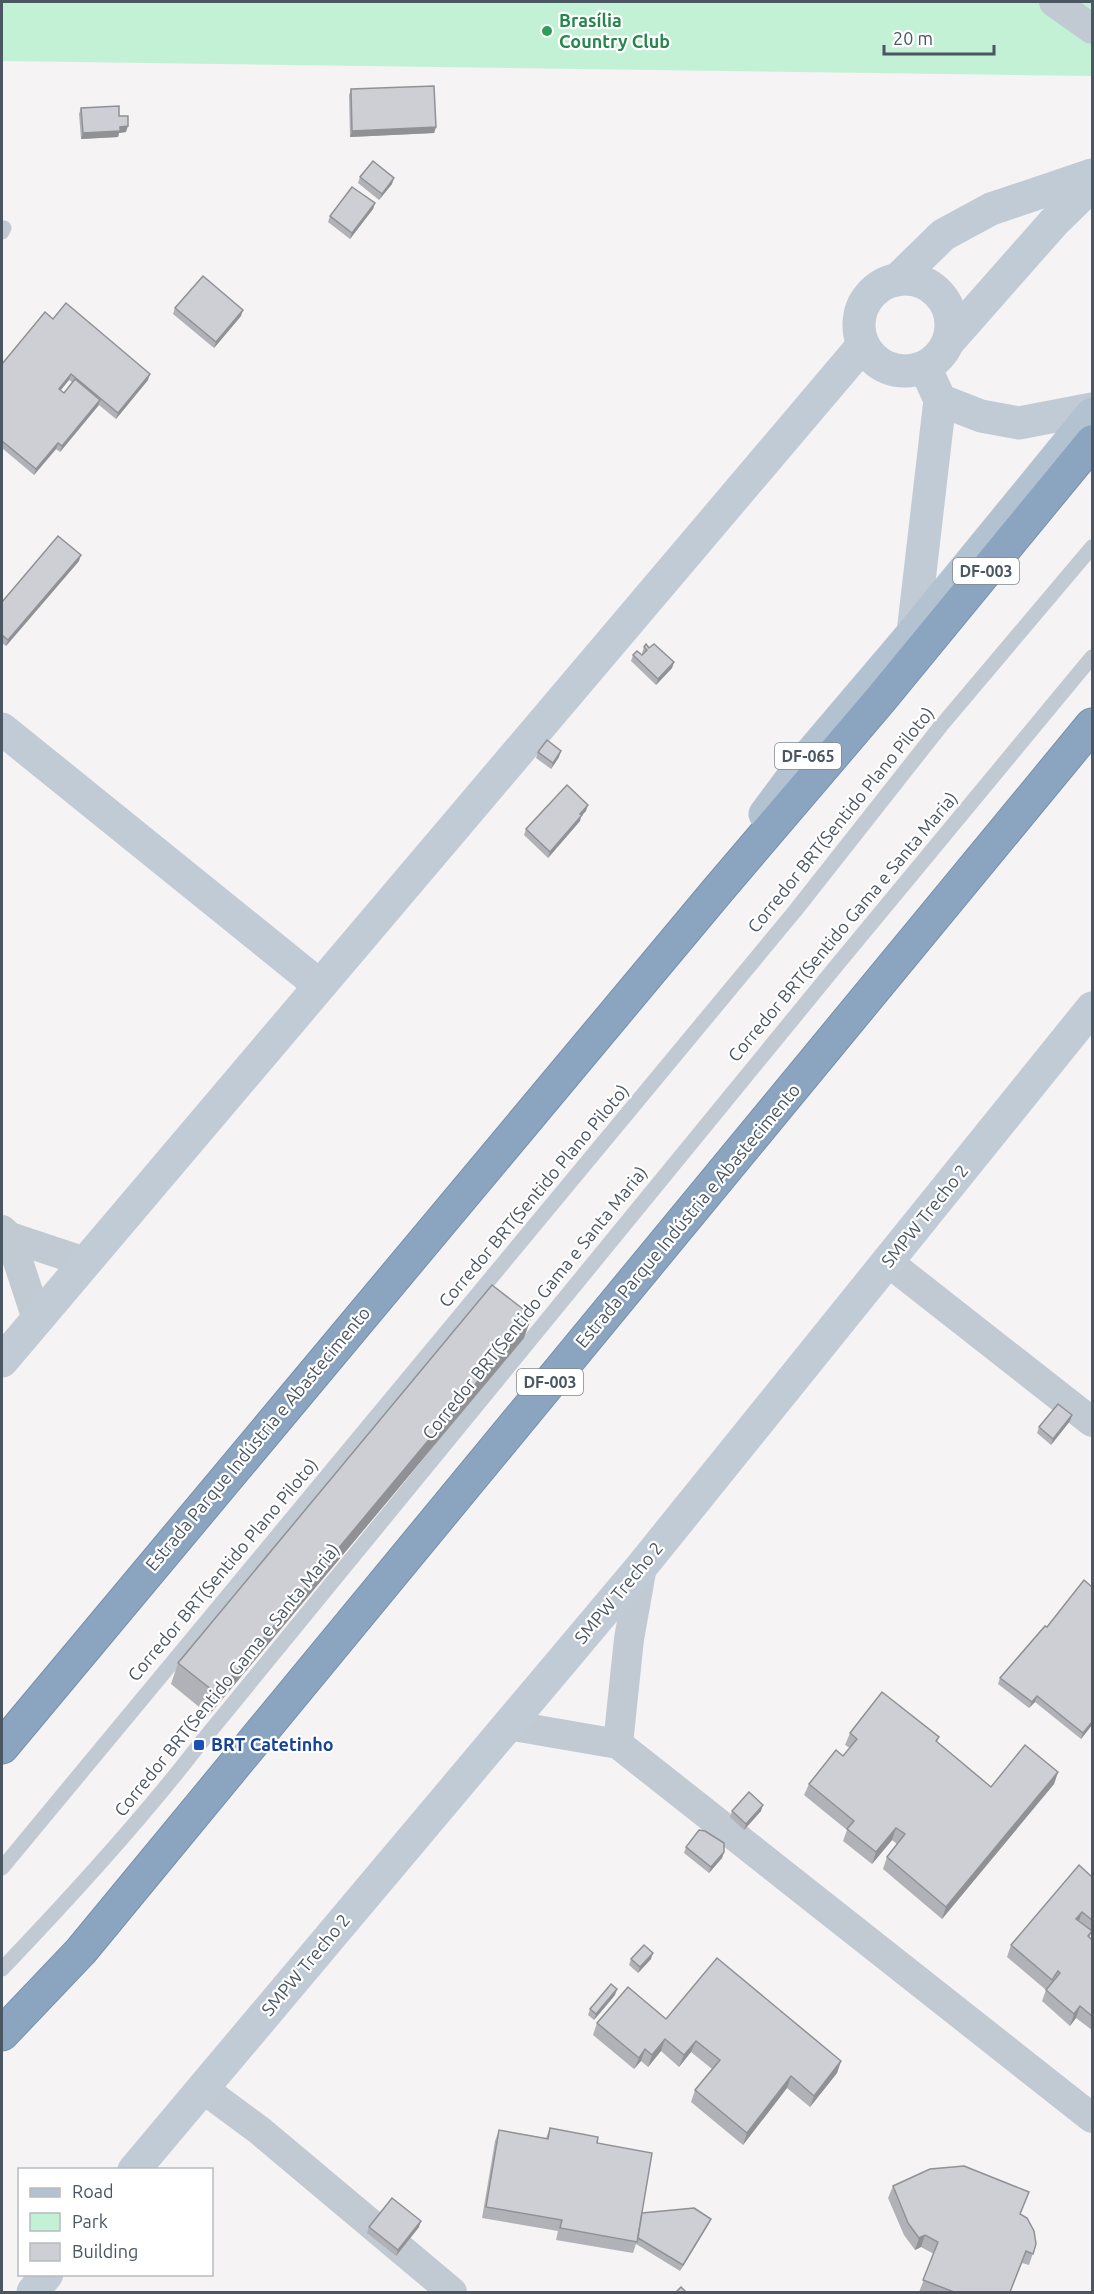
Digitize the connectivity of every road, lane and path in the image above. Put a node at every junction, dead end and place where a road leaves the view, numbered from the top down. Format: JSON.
{"nodes":[{"id":1,"x":1054,"y":2,"type":"edge"},
{"id":2,"x":1092,"y":29,"type":"edge"},
{"id":3,"x":1092,"y":176,"type":"edge"},
{"id":4,"x":1092,"y":185,"type":"edge"},
{"id":5,"x":897,"y":280,"type":"junction"},
{"id":6,"x":949,"y":341,"type":"junction"},
{"id":7,"x":863,"y":345,"type":"junction"},
{"id":8,"x":925,"y":367,"type":"junction"},
{"id":9,"x":940,"y":400,"type":"junction"},
{"id":10,"x":1092,"y":409,"type":"edge"},
{"id":11,"x":1092,"y":414,"type":"edge"},
{"id":12,"x":1092,"y":442,"type":"edge"},
{"id":13,"x":1092,"y":547,"type":"edge"},
{"id":14,"x":913,"y":633,"type":"junction"},
{"id":15,"x":1092,"y":657,"type":"edge"},
{"id":16,"x":1092,"y":725,"type":"edge"},
{"id":17,"x":2,"y":729,"type":"edge"},
{"id":18,"x":718,"y":890,"type":"junction"},
{"id":19,"x":319,"y":985,"type":"junction"},
{"id":20,"x":1092,"y":1008,"type":"edge"},
{"id":21,"x":6,"y":1234,"type":"edge"},
{"id":22,"x":85,"y":1262,"type":"junction"},
{"id":23,"x":888,"y":1262,"type":"junction"},
{"id":24,"x":37,"y":1319,"type":"junction"},
{"id":25,"x":2,"y":1361,"type":"edge"},
{"id":26,"x":1092,"y":1422,"type":"edge"},
{"id":27,"x":642,"y":1566,"type":"junction"},
{"id":28,"x":508,"y":1725,"type":"junction"},
{"id":29,"x":618,"y":1744,"type":"junction"},
{"id":30,"x":2,"y":1747,"type":"edge"},
{"id":31,"x":2,"y":1868,"type":"edge"},
{"id":32,"x":2,"y":1969,"type":"edge"},
{"id":33,"x":2,"y":2034,"type":"edge"},
{"id":34,"x":202,"y":2088,"type":"junction"},
{"id":35,"x":1092,"y":2118,"type":"edge"},
{"id":36,"x":135,"y":2168,"type":"edge"},
{"id":37,"x":46,"y":2276,"type":"edge"},
{"id":38,"x":33,"y":2292,"type":"edge"},
{"id":39,"x":452,"y":2292,"type":"edge"}],
"edges":[{"from":1,"to":2,"type":"street"},
{"from":3,"to":5,"type":"street"},
{"from":4,"to":6,"type":"street"},
{"from":5,"to":6,"type":"street"},
{"from":5,"to":7,"type":"street"},
{"from":6,"to":8,"type":"street"},
{"from":7,"to":8,"type":"street"},
{"from":7,"to":19,"type":"street"},
{"from":8,"to":9,"type":"street"},
{"from":9,"to":10,"type":"street"},
{"from":9,"to":14,"type":"street"},
{"from":11,"to":14,"type":"main road","number":"DF-065"},
{"from":12,"to":18,"type":"highway","name":"Estrada Parque Indústria e Abastecimento","number":"DF-003"},
{"from":13,"to":31,"type":"lane","name":"Corredor BRT(Sentido Plano Piloto)"},
{"from":14,"to":18,"type":"main road","number":"DF-065"},
{"from":15,"to":32,"type":"lane","name":"Corredor BRT(Sentido Gama e Santa Maria)"},
{"from":16,"to":33,"type":"highway","name":"Estrada Parque Indústria e Abastecimento","number":"DF-003"},
{"from":17,"to":19,"type":"street"},
{"from":18,"to":30,"type":"highway","name":"Estrada Parque Indústria e Abastecimento","number":"DF-003"},
{"from":19,"to":22,"type":"street"},
{"from":20,"to":23,"type":"street","name":"SMPW Trecho 2"},
{"from":21,"to":22,"type":"street"},
{"from":21,"to":24,"type":"street"},
{"from":22,"to":24,"type":"street"},
{"from":23,"to":26,"type":"street"},
{"from":23,"to":27,"type":"street","name":"SMPW Trecho 2"},
{"from":24,"to":25,"type":"street"},
{"from":27,"to":28,"type":"street","name":"SMPW Trecho 2"},
{"from":27,"to":29,"type":"street"},
{"from":28,"to":29,"type":"street"},
{"from":28,"to":34,"type":"street","name":"SMPW Trecho 2"},
{"from":29,"to":35,"type":"street"},
{"from":34,"to":36,"type":"street","name":"SMPW Trecho 2"},
{"from":34,"to":39,"type":"street"},
{"from":37,"to":38,"type":"street"}]}
